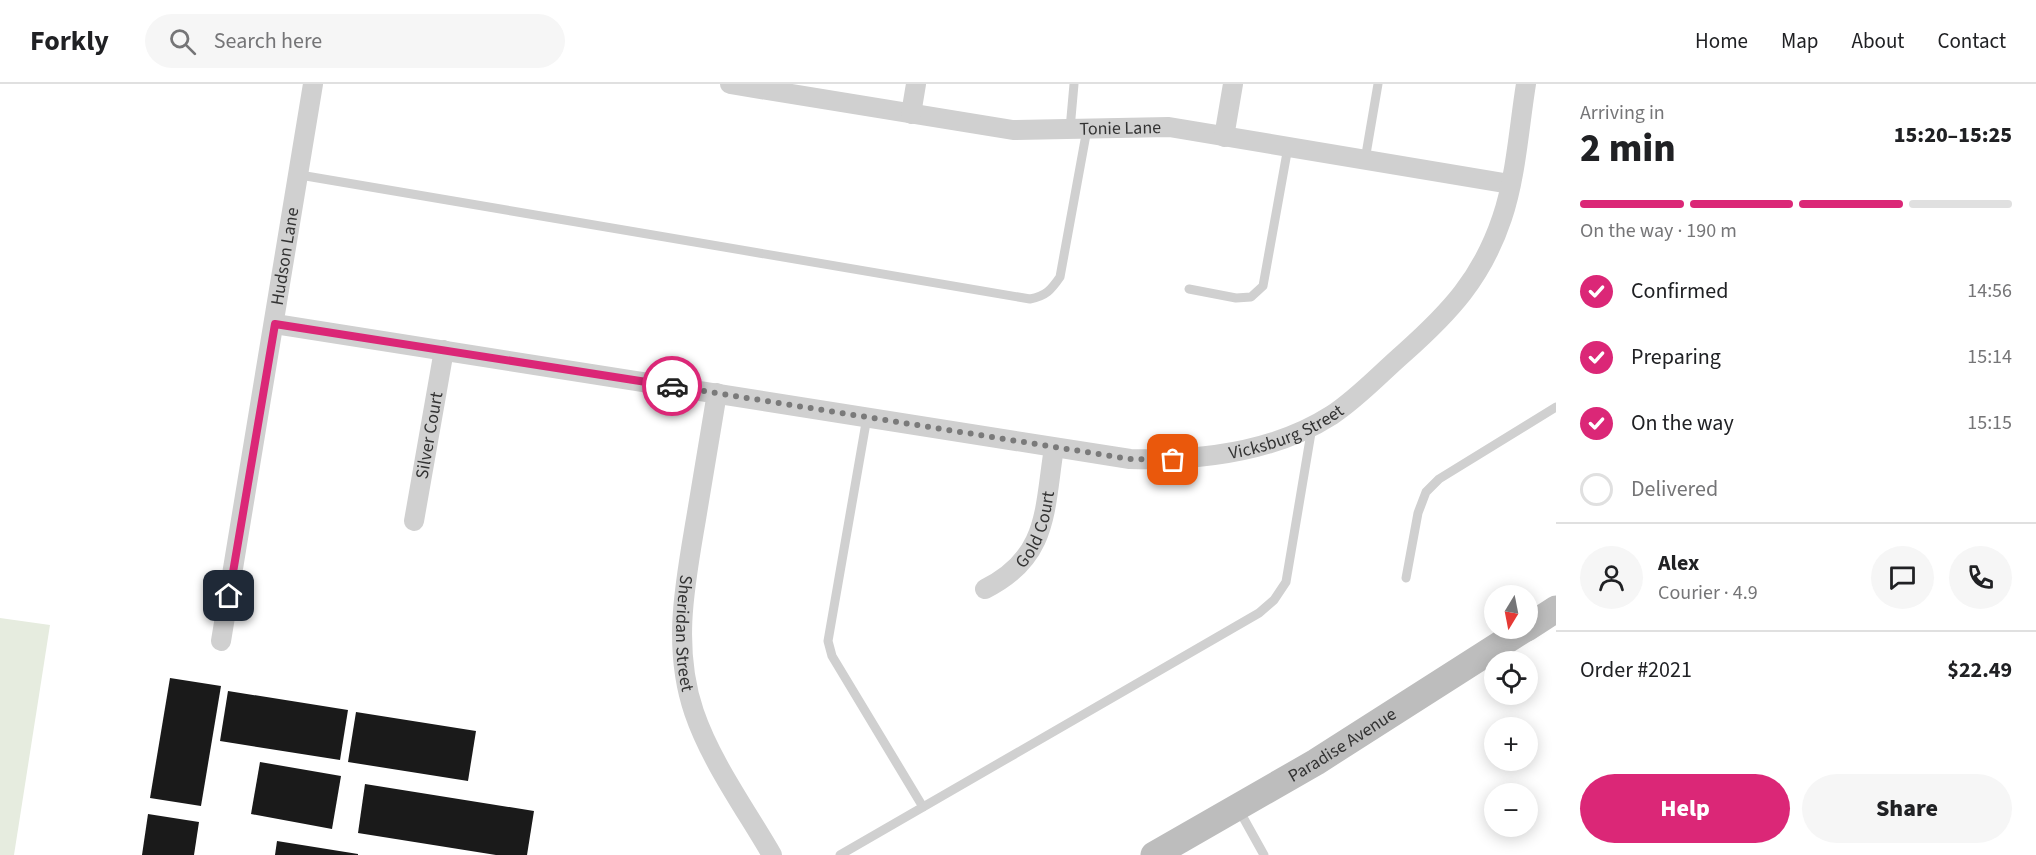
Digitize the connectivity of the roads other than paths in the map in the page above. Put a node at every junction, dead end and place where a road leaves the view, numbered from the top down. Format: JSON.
{"nodes":[{"id":1,"x":313,"y":84,"type":"edge"},
{"id":2,"x":730,"y":84,"type":"edge"},
{"id":3,"x":916,"y":84,"type":"edge"},
{"id":4,"x":1074,"y":84,"type":"edge"},
{"id":5,"x":1233,"y":84,"type":"edge"},
{"id":6,"x":1378,"y":84,"type":"edge"},
{"id":7,"x":1526,"y":84,"type":"edge"},
{"id":8,"x":765,"y":87,"type":"edge"},
{"id":9,"x":911,"y":114,"type":"junction"},
{"id":10,"x":1078,"y":129,"type":"junction"},
{"id":11,"x":1224,"y":136,"type":"junction"},
{"id":12,"x":1288,"y":147,"type":"junction"},
{"id":13,"x":1365,"y":160,"type":"junction"},
{"id":14,"x":300,"y":175,"type":"junction"},
{"id":15,"x":1510,"y":184,"type":"junction"},
{"id":16,"x":1189,"y":290,"type":"dead end"},
{"id":17,"x":275,"y":324,"type":"junction"},
{"id":18,"x":444,"y":350,"type":"junction"},
{"id":19,"x":717,"y":393,"type":"junction"},
{"id":20,"x":1556,"y":407,"type":"edge"},
{"id":21,"x":867,"y":417,"type":"junction"},
{"id":22,"x":1312,"y":425,"type":"junction"},
{"id":23,"x":1054,"y":447,"type":"junction"},
{"id":24,"x":414,"y":521,"type":"dead end"},
{"id":25,"x":1406,"y":578,"type":"dead end"},
{"id":26,"x":985,"y":589,"type":"dead end"},
{"id":27,"x":1556,"y":609,"type":"edge"},
{"id":28,"x":1538,"y":620,"type":"edge"},
{"id":29,"x":1509,"y":639,"type":"edge"},
{"id":30,"x":221,"y":641,"type":"dead end"},
{"id":31,"x":923,"y":807,"type":"junction"},
{"id":32,"x":1237,"y":807,"type":"junction"},
{"id":33,"x":1169,"y":849,"type":"edge"},
{"id":34,"x":772,"y":855,"type":"edge"},
{"id":35,"x":840,"y":855,"type":"edge"},
{"id":36,"x":1264,"y":855,"type":"edge"}],
"edges":[{"from":1,"to":14,"type":"street","name":"Hudson Lane"},
{"from":2,"to":8,"type":"street","name":"Tonie Lane"},
{"from":3,"to":9,"type":"street"},
{"from":4,"to":10,"type":"lane"},
{"from":5,"to":11,"type":"street"},
{"from":6,"to":13,"type":"lane"},
{"from":7,"to":15,"type":"street","name":"Vicksburg Street"},
{"from":8,"to":9,"type":"street","name":"Tonie Lane"},
{"from":9,"to":10,"type":"street","name":"Tonie Lane"},
{"from":10,"to":11,"type":"street","name":"Tonie Lane"},
{"from":10,"to":14,"type":"lane"},
{"from":11,"to":12,"type":"street","name":"Tonie Lane"},
{"from":12,"to":13,"type":"street","name":"Tonie Lane"},
{"from":12,"to":16,"type":"lane"},
{"from":13,"to":15,"type":"street","name":"Tonie Lane"},
{"from":14,"to":17,"type":"street","name":"Hudson Lane"},
{"from":15,"to":22,"type":"street","name":"Vicksburg Street"},
{"from":17,"to":18,"type":"street","name":"Vicksburg Street"},
{"from":17,"to":30,"type":"street","name":"Hudson Lane"},
{"from":18,"to":19,"type":"street","name":"Vicksburg Street"},
{"from":18,"to":24,"type":"street","name":"Silver Court"},
{"from":19,"to":21,"type":"street","name":"Vicksburg Street"},
{"from":19,"to":34,"type":"street","name":"Sheridan Street"},
{"from":20,"to":25,"type":"lane"},
{"from":21,"to":23,"type":"street","name":"Vicksburg Street"},
{"from":21,"to":31,"type":"lane"},
{"from":22,"to":23,"type":"street","name":"Vicksburg Street"},
{"from":22,"to":31,"type":"lane"},
{"from":23,"to":26,"type":"street","name":"Gold Court"},
{"from":27,"to":28,"type":"main road","name":"Paradise Avenue"},
{"from":29,"to":32,"type":"main road","name":"Paradise Avenue"},
{"from":31,"to":35,"type":"lane"},
{"from":32,"to":33,"type":"main road","name":"Paradise Avenue"},
{"from":32,"to":36,"type":"lane"}]}
